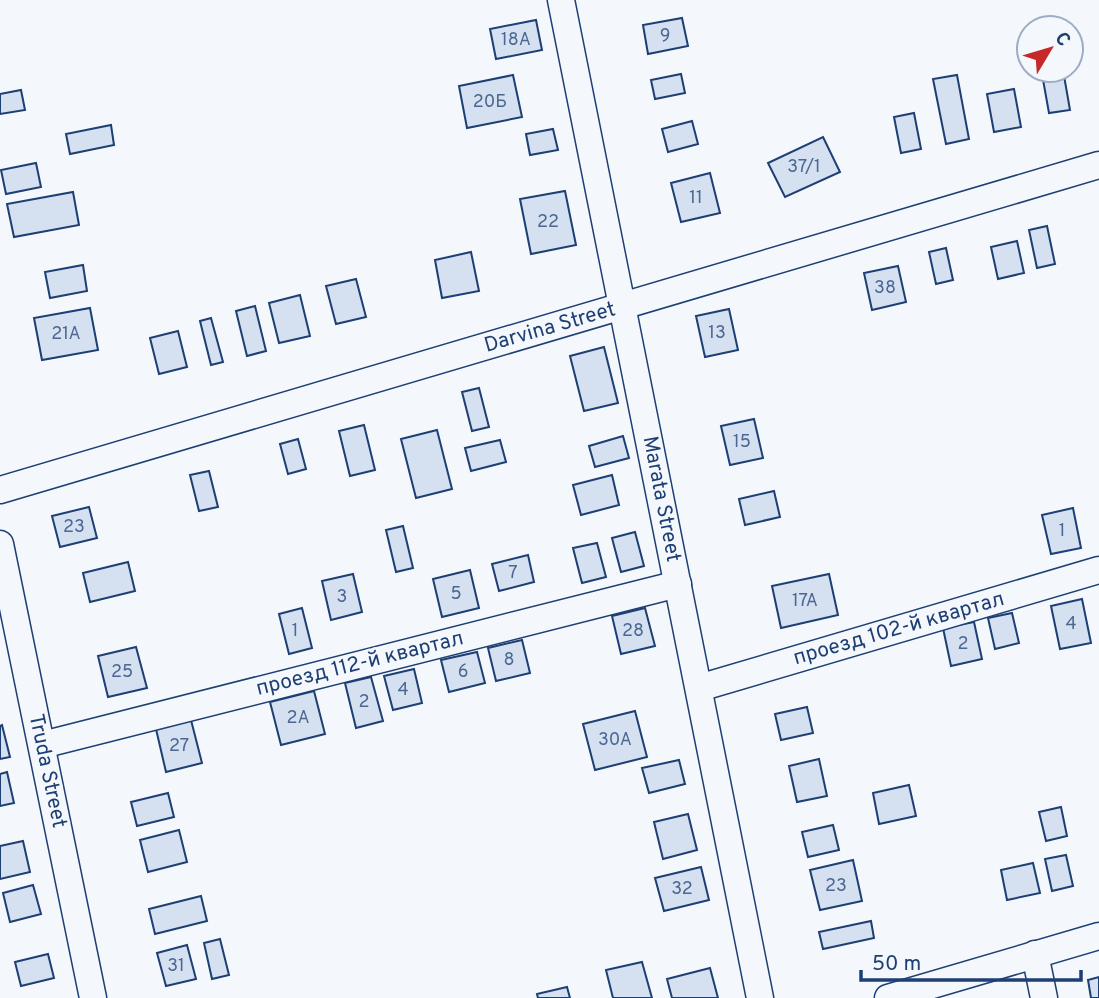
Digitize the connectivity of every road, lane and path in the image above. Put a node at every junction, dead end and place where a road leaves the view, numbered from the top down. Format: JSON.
{"nodes":[{"id":1,"x":561,"y":0,"type":"edge"},
{"id":2,"x":1099,"y":165,"type":"edge"},
{"id":3,"x":623,"y":307,"type":"junction"},
{"id":4,"x":0,"y":490,"type":"edge"},
{"id":5,"x":0,"y":544,"type":"edge"},
{"id":6,"x":1099,"y":570,"type":"edge"},
{"id":7,"x":678,"y":584,"type":"junction"},
{"id":8,"x":699,"y":688,"type":"junction"},
{"id":9,"x":41,"y":745,"type":"junction"},
{"id":10,"x":1099,"y":936,"type":"edge"},
{"id":11,"x":1035,"y":954,"type":"junction"},
{"id":12,"x":93,"y":998,"type":"edge"},
{"id":13,"x":760,"y":998,"type":"edge"},
{"id":14,"x":888,"y":998,"type":"edge"},
{"id":15,"x":1044,"y":998,"type":"edge"}],
"edges":[{"from":1,"to":3,"type":"street","name":"Marata Street"},
{"from":2,"to":3,"type":"street","name":"Darvina Street"},
{"from":3,"to":4,"type":"street","name":"Darvina Street"},
{"from":3,"to":7,"type":"street","name":"Marata Street"},
{"from":5,"to":9,"type":"street","name":"Truda Street"},
{"from":6,"to":8,"type":"street","name":"проезд 102-й квартал"},
{"from":7,"to":8,"type":"street","name":"Marata Street"},
{"from":7,"to":9,"type":"street","name":"проезд 112-й квартал"},
{"from":8,"to":13,"type":"street","name":"Marata Street"},
{"from":9,"to":12,"type":"street","name":"Truda Street"},
{"from":10,"to":11,"type":"street"},
{"from":11,"to":14,"type":"street"},
{"from":11,"to":15,"type":"street"}]}
